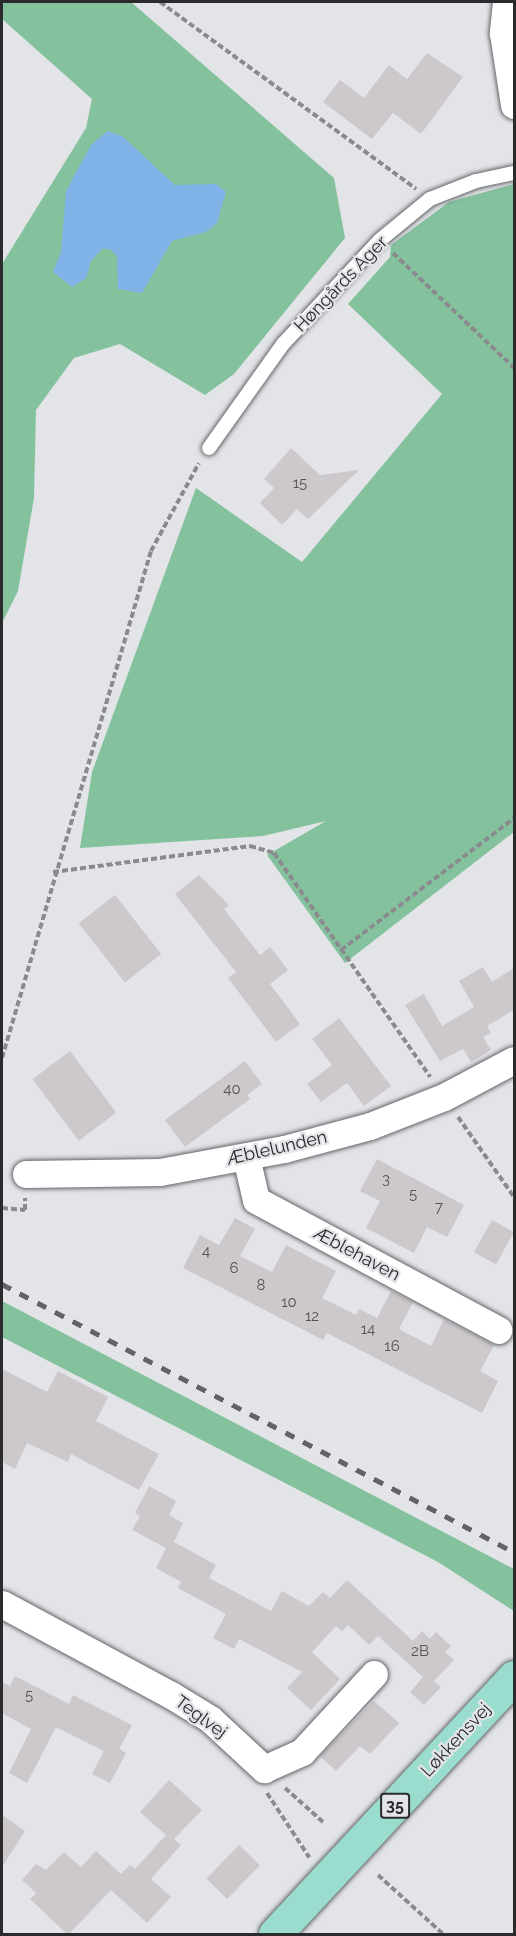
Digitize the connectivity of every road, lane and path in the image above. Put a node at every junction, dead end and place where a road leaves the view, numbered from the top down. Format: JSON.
{"nodes":[{"id":1,"x":160,"y":2,"type":"edge"},
{"id":2,"x":506,"y":2,"type":"edge"},
{"id":3,"x":514,"y":105,"type":"edge"},
{"id":4,"x":514,"y":173,"type":"edge"},
{"id":5,"x":430,"y":199,"type":"junction"},
{"id":6,"x":380,"y":240,"type":"junction"},
{"id":7,"x":514,"y":368,"type":"edge"},
{"id":8,"x":208,"y":448,"type":"joint"},
{"id":9,"x":514,"y":818,"type":"edge"},
{"id":10,"x":53,"y":872,"type":"junction"},
{"id":11,"x":341,"y":950,"type":"junction"},
{"id":12,"x":2,"y":1058,"type":"edge"},
{"id":13,"x":514,"y":1060,"type":"edge"},
{"id":14,"x":444,"y":1097,"type":"junction"},
{"id":15,"x":246,"y":1157,"type":"junction"},
{"id":16,"x":26,"y":1174,"type":"dead end"},
{"id":17,"x":514,"y":1197,"type":"edge"},
{"id":18,"x":498,"y":1330,"type":"dead end"},
{"id":19,"x":2,"y":1604,"type":"edge"},
{"id":20,"x":374,"y":1674,"type":"dead end"},
{"id":21,"x":514,"y":1677,"type":"edge"},
{"id":22,"x":264,"y":1769,"type":"junction"},
{"id":23,"x":323,"y":1822,"type":"dead end"},
{"id":24,"x":378,"y":1875,"type":"dead end"},
{"id":25,"x":324,"y":1882,"type":"junction"},
{"id":26,"x":275,"y":1935,"type":"edge"},
{"id":27,"x":443,"y":1935,"type":"edge"}],
"edges":[{"from":1,"to":5,"type":"path"},
{"from":2,"to":3,"type":"street"},
{"from":4,"to":5,"type":"lane","name":"Høngårds Ager"},
{"from":5,"to":6,"type":"lane","name":"Høngårds Ager"},
{"from":6,"to":7,"type":"path"},
{"from":6,"to":8,"type":"lane","name":"Høngårds Ager"},
{"from":8,"to":10,"type":"path"},
{"from":9,"to":11,"type":"path"},
{"from":10,"to":11,"type":"path"},
{"from":10,"to":12,"type":"path"},
{"from":11,"to":14,"type":"path"},
{"from":13,"to":14,"type":"street","name":"Æblelunden"},
{"from":14,"to":15,"type":"street","name":"Æblelunden"},
{"from":14,"to":17,"type":"path"},
{"from":15,"to":16,"type":"street","name":"Æblelunden"},
{"from":15,"to":18,"type":"street","name":"Æblehaven"},
{"from":19,"to":22,"type":"street","name":"Teglvej"},
{"from":20,"to":22,"type":"street"},
{"from":21,"to":25,"type":"main road","name":"Løkkensvej","number":"35"},
{"from":22,"to":23,"type":"path"},
{"from":22,"to":25,"type":"path"},
{"from":24,"to":27,"type":"path"},
{"from":25,"to":26,"type":"main road","name":"Løkkensvej","number":"35"}]}
